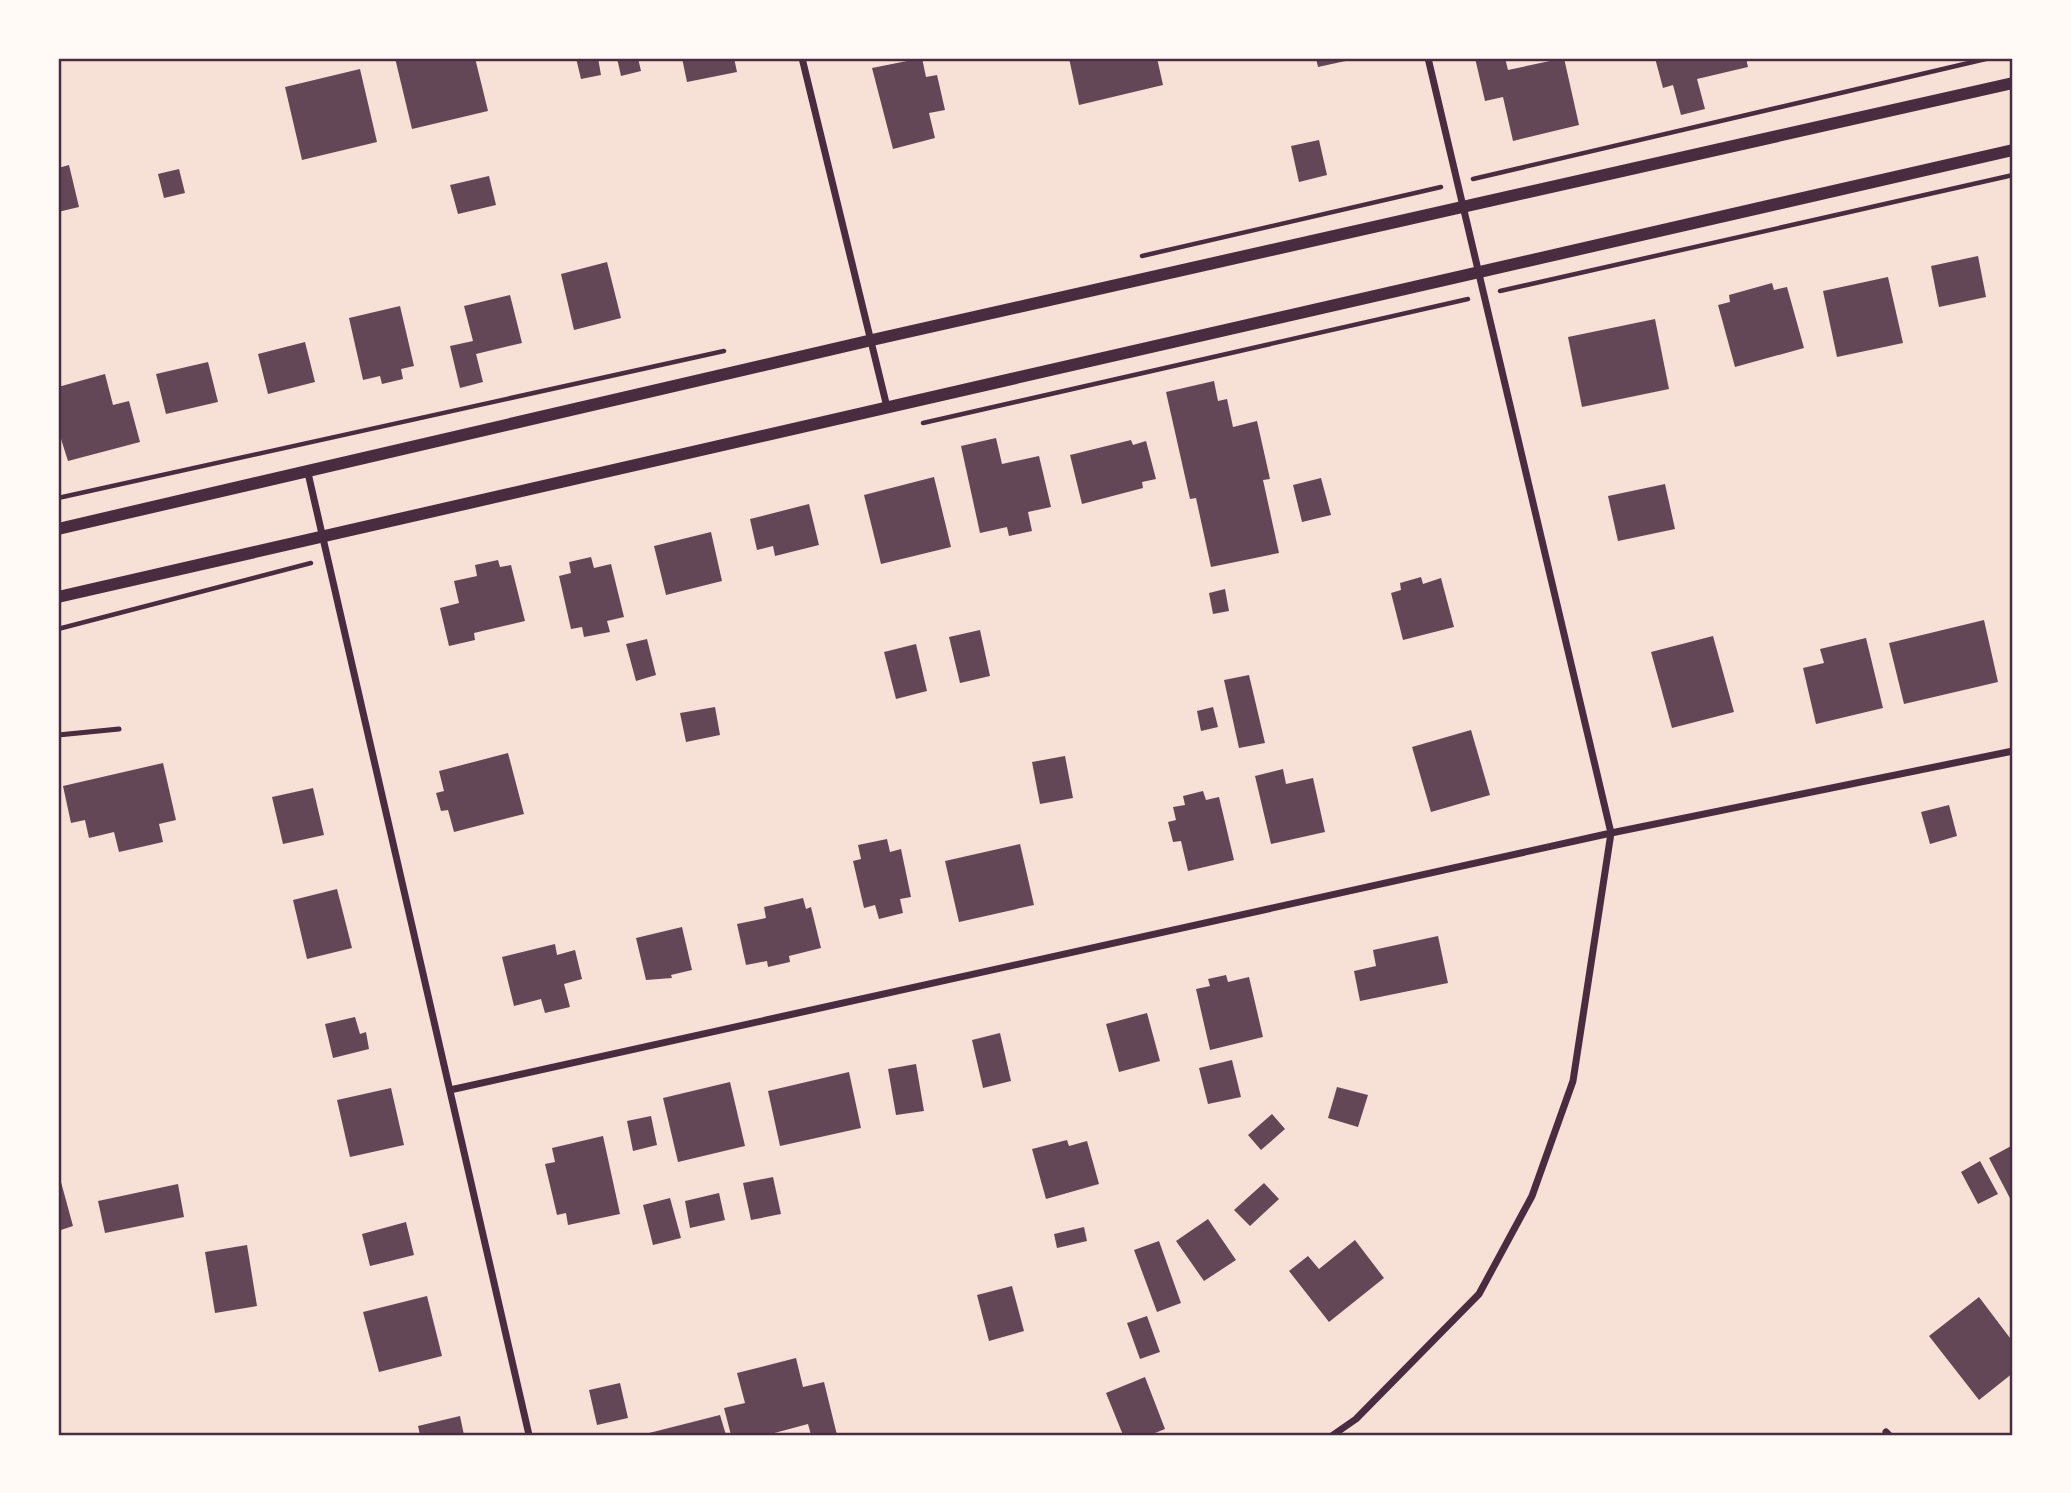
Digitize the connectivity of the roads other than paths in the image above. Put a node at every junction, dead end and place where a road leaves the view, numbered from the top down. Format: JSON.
{"nodes":[{"id":1,"x":802,"y":58,"type":"edge"},
{"id":2,"x":1428,"y":58,"type":"edge"},
{"id":3,"x":2013,"y":83,"type":"edge"},
{"id":4,"x":2013,"y":150,"type":"edge"},
{"id":5,"x":1463,"y":206,"type":"junction"},
{"id":6,"x":1478,"y":271,"type":"junction"},
{"id":7,"x":872,"y":340,"type":"junction"},
{"id":8,"x":887,"y":407,"type":"junction"},
{"id":9,"x":308,"y":473,"type":"junction"},
{"id":10,"x":58,"y":529,"type":"edge"},
{"id":11,"x":322,"y":536,"type":"junction"},
{"id":12,"x":58,"y":597,"type":"edge"},
{"id":13,"x":119,"y":729,"type":"dead end"},
{"id":14,"x":58,"y":735,"type":"edge"},
{"id":15,"x":2013,"y":751,"type":"edge"},
{"id":16,"x":1611,"y":834,"type":"junction"},
{"id":17,"x":450,"y":1090,"type":"junction"},
{"id":18,"x":529,"y":1435,"type":"edge"},
{"id":19,"x":1333,"y":1435,"type":"edge"}],
"edges":[{"from":1,"to":7,"type":"street"},
{"from":2,"to":5,"type":"street"},
{"from":3,"to":5,"type":"street"},
{"from":4,"to":6,"type":"street"},
{"from":5,"to":6,"type":"street"},
{"from":5,"to":7,"type":"street"},
{"from":6,"to":8,"type":"street"},
{"from":6,"to":16,"type":"street"},
{"from":7,"to":8,"type":"street"},
{"from":7,"to":9,"type":"street"},
{"from":8,"to":11,"type":"street"},
{"from":9,"to":10,"type":"street"},
{"from":9,"to":11,"type":"street"},
{"from":11,"to":12,"type":"street"},
{"from":11,"to":17,"type":"street"},
{"from":13,"to":14,"type":"lane"},
{"from":15,"to":16,"type":"street"},
{"from":16,"to":17,"type":"street"},
{"from":16,"to":19,"type":"street"},
{"from":17,"to":18,"type":"street"}]}
